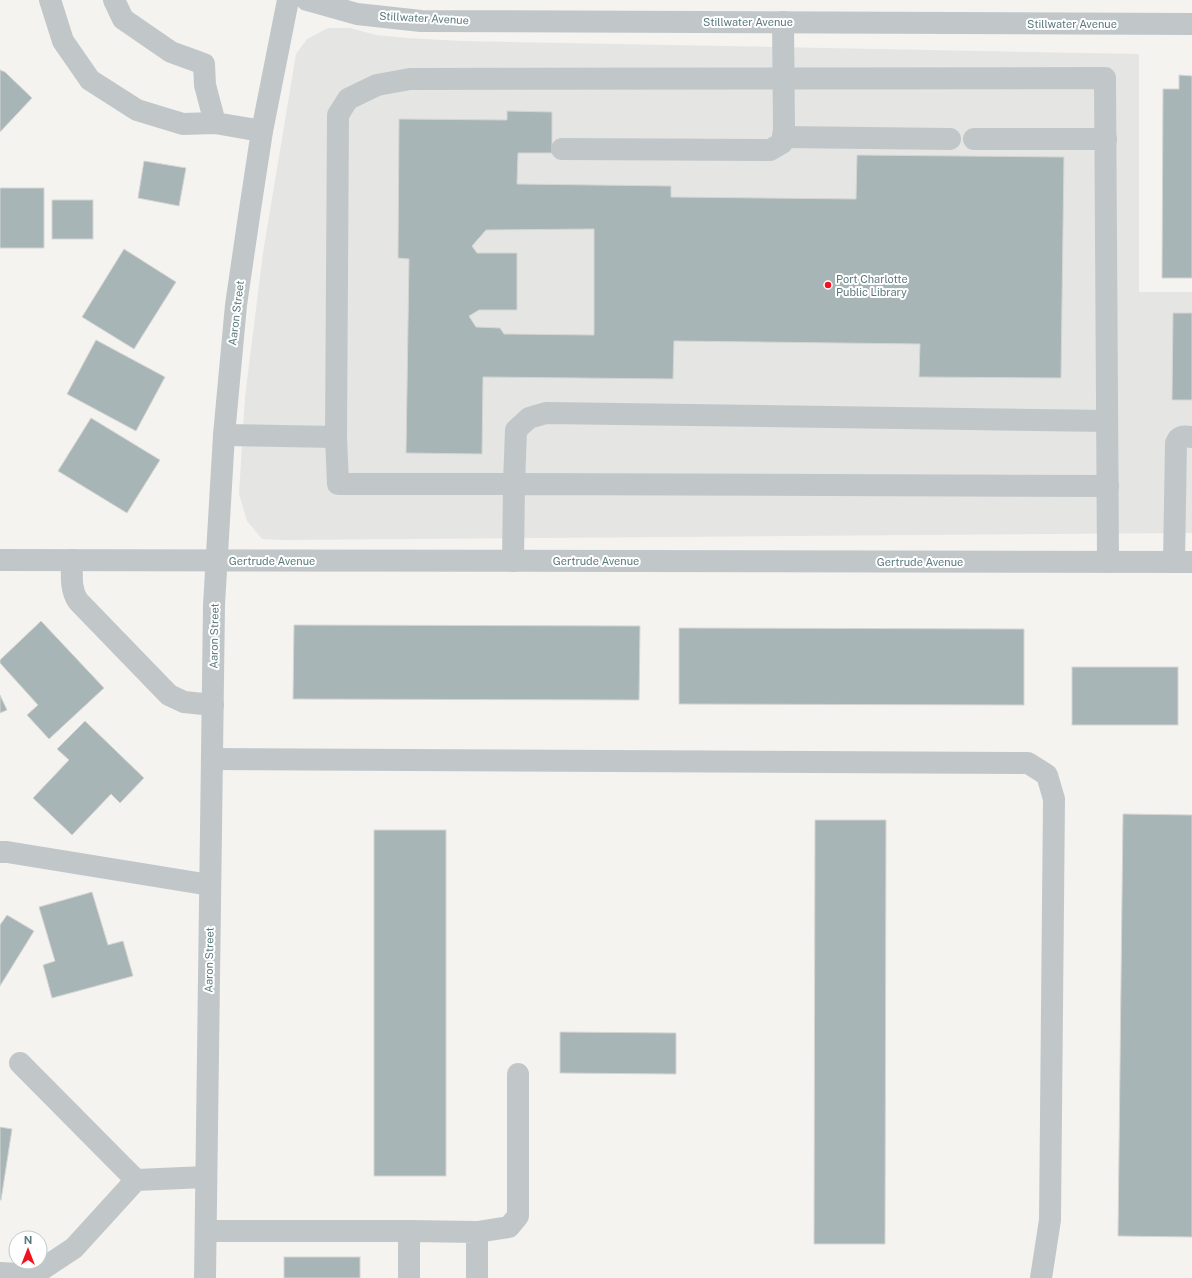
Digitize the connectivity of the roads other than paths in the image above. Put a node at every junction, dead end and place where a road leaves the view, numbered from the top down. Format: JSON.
{"nodes":[{"id":1,"x":50,"y":0,"type":"edge"},
{"id":2,"x":114,"y":0,"type":"edge"},
{"id":3,"x":288,"y":0,"type":"edge"},
{"id":4,"x":307,"y":0,"type":"edge"},
{"id":5,"x":783,"y":22,"type":"junction"},
{"id":6,"x":1192,"y":24,"type":"edge"},
{"id":7,"x":783,"y":79,"type":"junction"},
{"id":8,"x":215,"y":123,"type":"junction"},
{"id":9,"x":262,"y":131,"type":"junction"},
{"id":10,"x":783,"y":137,"type":"junction"},
{"id":11,"x":950,"y":139,"type":"dead end"},
{"id":12,"x":974,"y":139,"type":"dead end"},
{"id":13,"x":1106,"y":140,"type":"junction"},
{"id":14,"x":562,"y":149,"type":"dead end"},
{"id":15,"x":1107,"y":421,"type":"junction"},
{"id":16,"x":224,"y":435,"type":"junction"},
{"id":17,"x":1192,"y":437,"type":"edge"},
{"id":18,"x":336,"y":438,"type":"junction"},
{"id":19,"x":514,"y":484,"type":"junction"},
{"id":20,"x":1108,"y":486,"type":"junction"},
{"id":21,"x":0,"y":560,"type":"edge"},
{"id":22,"x":72,"y":560,"type":"junction"},
{"id":23,"x":216,"y":561,"type":"junction"},
{"id":24,"x":513,"y":561,"type":"junction"},
{"id":25,"x":1108,"y":562,"type":"junction"},
{"id":26,"x":1183,"y":562,"type":"edge"},
{"id":27,"x":213,"y":705,"type":"junction"},
{"id":28,"x":212,"y":759,"type":"junction"},
{"id":29,"x":0,"y":852,"type":"edge"},
{"id":30,"x":210,"y":885,"type":"junction"},
{"id":31,"x":20,"y":1063,"type":"dead end"},
{"id":32,"x":518,"y":1074,"type":"dead end"},
{"id":33,"x":206,"y":1177,"type":"junction"},
{"id":34,"x":136,"y":1180,"type":"junction"},
{"id":35,"x":206,"y":1231,"type":"junction"},
{"id":36,"x":409,"y":1231,"type":"junction"},
{"id":37,"x":477,"y":1232,"type":"junction"},
{"id":38,"x":0,"y":1272,"type":"edge"},
{"id":39,"x":205,"y":1278,"type":"edge"},
{"id":40,"x":409,"y":1278,"type":"edge"},
{"id":41,"x":477,"y":1278,"type":"edge"},
{"id":42,"x":1041,"y":1278,"type":"edge"}],
"edges":[{"from":1,"to":8,"type":"street"},
{"from":2,"to":8,"type":"street"},
{"from":3,"to":9,"type":"street","name":"Aaron Street"},
{"from":4,"to":5,"type":"street","name":"Stillwater Avenue"},
{"from":5,"to":6,"type":"street","name":"Stillwater Avenue"},
{"from":5,"to":7,"type":"street"},
{"from":7,"to":10,"type":"street"},
{"from":7,"to":13,"type":"street"},
{"from":7,"to":18,"type":"street"},
{"from":8,"to":9,"type":"street"},
{"from":9,"to":16,"type":"street","name":"Aaron Street"},
{"from":10,"to":11,"type":"street"},
{"from":10,"to":14,"type":"street"},
{"from":12,"to":13,"type":"street"},
{"from":13,"to":15,"type":"street"},
{"from":15,"to":19,"type":"street"},
{"from":15,"to":20,"type":"street"},
{"from":16,"to":18,"type":"street"},
{"from":16,"to":23,"type":"street","name":"Aaron Street"},
{"from":17,"to":26,"type":"street"},
{"from":18,"to":19,"type":"street"},
{"from":19,"to":20,"type":"street"},
{"from":19,"to":24,"type":"street"},
{"from":20,"to":25,"type":"street"},
{"from":21,"to":22,"type":"street","name":"Gertrude Avenue"},
{"from":22,"to":23,"type":"street","name":"Gertrude Avenue"},
{"from":22,"to":27,"type":"street"},
{"from":23,"to":24,"type":"street","name":"Gertrude Avenue"},
{"from":23,"to":27,"type":"street","name":"Aaron Street"},
{"from":24,"to":25,"type":"street","name":"Gertrude Avenue"},
{"from":25,"to":26,"type":"street","name":"Gertrude Avenue"},
{"from":27,"to":28,"type":"street","name":"Aaron Street"},
{"from":28,"to":30,"type":"street","name":"Aaron Street"},
{"from":28,"to":42,"type":"street"},
{"from":29,"to":30,"type":"street"},
{"from":30,"to":33,"type":"street","name":"Aaron Street"},
{"from":31,"to":34,"type":"street"},
{"from":32,"to":37,"type":"street"},
{"from":33,"to":34,"type":"street"},
{"from":33,"to":35,"type":"street","name":"Aaron Street"},
{"from":34,"to":38,"type":"street"},
{"from":35,"to":36,"type":"street"},
{"from":35,"to":39,"type":"street","name":"Aaron Street"},
{"from":36,"to":37,"type":"street"},
{"from":36,"to":40,"type":"street"},
{"from":37,"to":41,"type":"street"}]}
